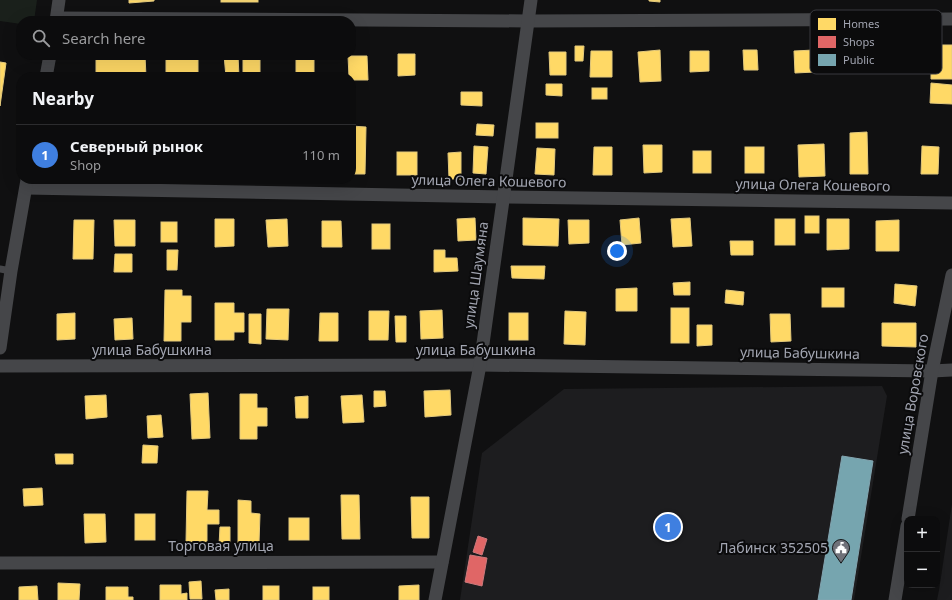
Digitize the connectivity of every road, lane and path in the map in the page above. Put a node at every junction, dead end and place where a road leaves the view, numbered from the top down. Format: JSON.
{"nodes":[{"id":1,"x":59,"y":0,"type":"edge"},
{"id":2,"x":531,"y":0,"type":"edge"},
{"id":3,"x":56,"y":16,"type":"edge"},
{"id":4,"x":942,"y":19,"type":"edge"},
{"id":5,"x":952,"y":19,"type":"edge"},
{"id":6,"x":356,"y":20,"type":"edge"},
{"id":7,"x":810,"y":20,"type":"edge"},
{"id":8,"x":529,"y":21,"type":"junction"},
{"id":9,"x":49,"y":60,"type":"edge"},
{"id":10,"x":47,"y":72,"type":"edge"},
{"id":11,"x":26,"y":184,"type":"edge"},
{"id":12,"x":60,"y":184,"type":"edge"},
{"id":13,"x":504,"y":197,"type":"junction"},
{"id":14,"x":952,"y":203,"type":"edge"},
{"id":15,"x":6,"y":270,"type":"edge"},
{"id":16,"x":952,"y":275,"type":"edge"},
{"id":17,"x":0,"y":348,"type":"edge"},
{"id":18,"x":480,"y":365,"type":"junction"},
{"id":19,"x":0,"y":366,"type":"edge"},
{"id":20,"x":952,"y":370,"type":"edge"},
{"id":21,"x":932,"y":371,"type":"junction"},
{"id":22,"x":908,"y":516,"type":"edge"},
{"id":23,"x":904,"y":544,"type":"edge"},
{"id":24,"x":0,"y":562,"type":"edge"},
{"id":25,"x":442,"y":562,"type":"junction"},
{"id":26,"x":435,"y":600,"type":"edge"},
{"id":27,"x":895,"y":600,"type":"edge"}],
"edges":[{"from":1,"to":3,"type":"street"},
{"from":2,"to":8,"type":"street","name":"улица Шаумяна"},
{"from":4,"to":5,"type":"street"},
{"from":6,"to":8,"type":"street"},
{"from":7,"to":8,"type":"street"},
{"from":8,"to":13,"type":"street","name":"улица Шаумяна"},
{"from":9,"to":10,"type":"street"},
{"from":11,"to":15,"type":"street"},
{"from":12,"to":13,"type":"street","name":"улица Олега Кошевого"},
{"from":13,"to":14,"type":"street","name":"улица Олега Кошевого"},
{"from":13,"to":18,"type":"street","name":"улица Шаумяна"},
{"from":15,"to":17,"type":"street"},
{"from":16,"to":21,"type":"street","name":"улица Воровского"},
{"from":18,"to":19,"type":"street","name":"улица Бабушкина"},
{"from":18,"to":21,"type":"street","name":"улица Бабушкина"},
{"from":18,"to":25,"type":"street","name":"улица Шаумяна"},
{"from":20,"to":21,"type":"street","name":"улица Бабушкина"},
{"from":21,"to":22,"type":"street","name":"улица Воровского"},
{"from":23,"to":27,"type":"street"},
{"from":24,"to":25,"type":"street","name":"Торговая улица"},
{"from":25,"to":26,"type":"street","name":"улица Шаумяна"}]}
